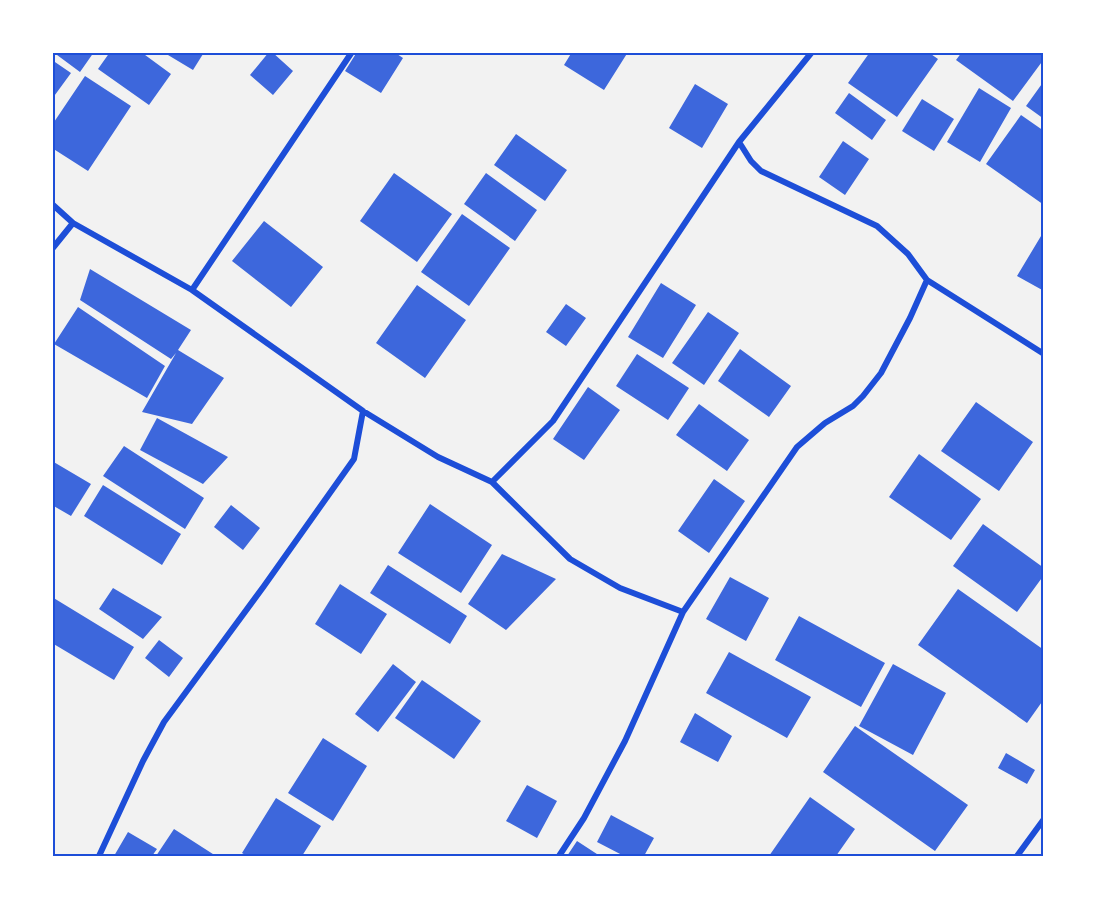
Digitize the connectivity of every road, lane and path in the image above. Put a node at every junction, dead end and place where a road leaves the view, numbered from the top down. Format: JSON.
{"nodes":[{"id":1,"x":352,"y":52,"type":"edge"},
{"id":2,"x":812,"y":52,"type":"edge"},
{"id":3,"x":739,"y":142,"type":"junction"},
{"id":4,"x":52,"y":204,"type":"edge"},
{"id":5,"x":73,"y":223,"type":"junction"},
{"id":6,"x":52,"y":249,"type":"edge"},
{"id":7,"x":927,"y":279,"type":"junction"},
{"id":8,"x":192,"y":290,"type":"junction"},
{"id":9,"x":1044,"y":354,"type":"edge"},
{"id":10,"x":363,"y":411,"type":"junction"},
{"id":11,"x":492,"y":482,"type":"junction"},
{"id":12,"x":683,"y":612,"type":"junction"},
{"id":13,"x":1044,"y":819,"type":"edge"},
{"id":14,"x":99,"y":856,"type":"edge"},
{"id":15,"x":559,"y":856,"type":"edge"},
{"id":16,"x":1017,"y":856,"type":"edge"}],
"edges":[{"from":1,"to":8,"type":"street"},
{"from":2,"to":3,"type":"street"},
{"from":3,"to":7,"type":"street"},
{"from":3,"to":11,"type":"street"},
{"from":4,"to":5,"type":"street"},
{"from":5,"to":6,"type":"street"},
{"from":5,"to":8,"type":"street"},
{"from":7,"to":9,"type":"street"},
{"from":7,"to":12,"type":"street"},
{"from":8,"to":10,"type":"street"},
{"from":10,"to":11,"type":"street"},
{"from":10,"to":14,"type":"street"},
{"from":11,"to":12,"type":"street"},
{"from":12,"to":15,"type":"street"},
{"from":13,"to":16,"type":"street"}]}
